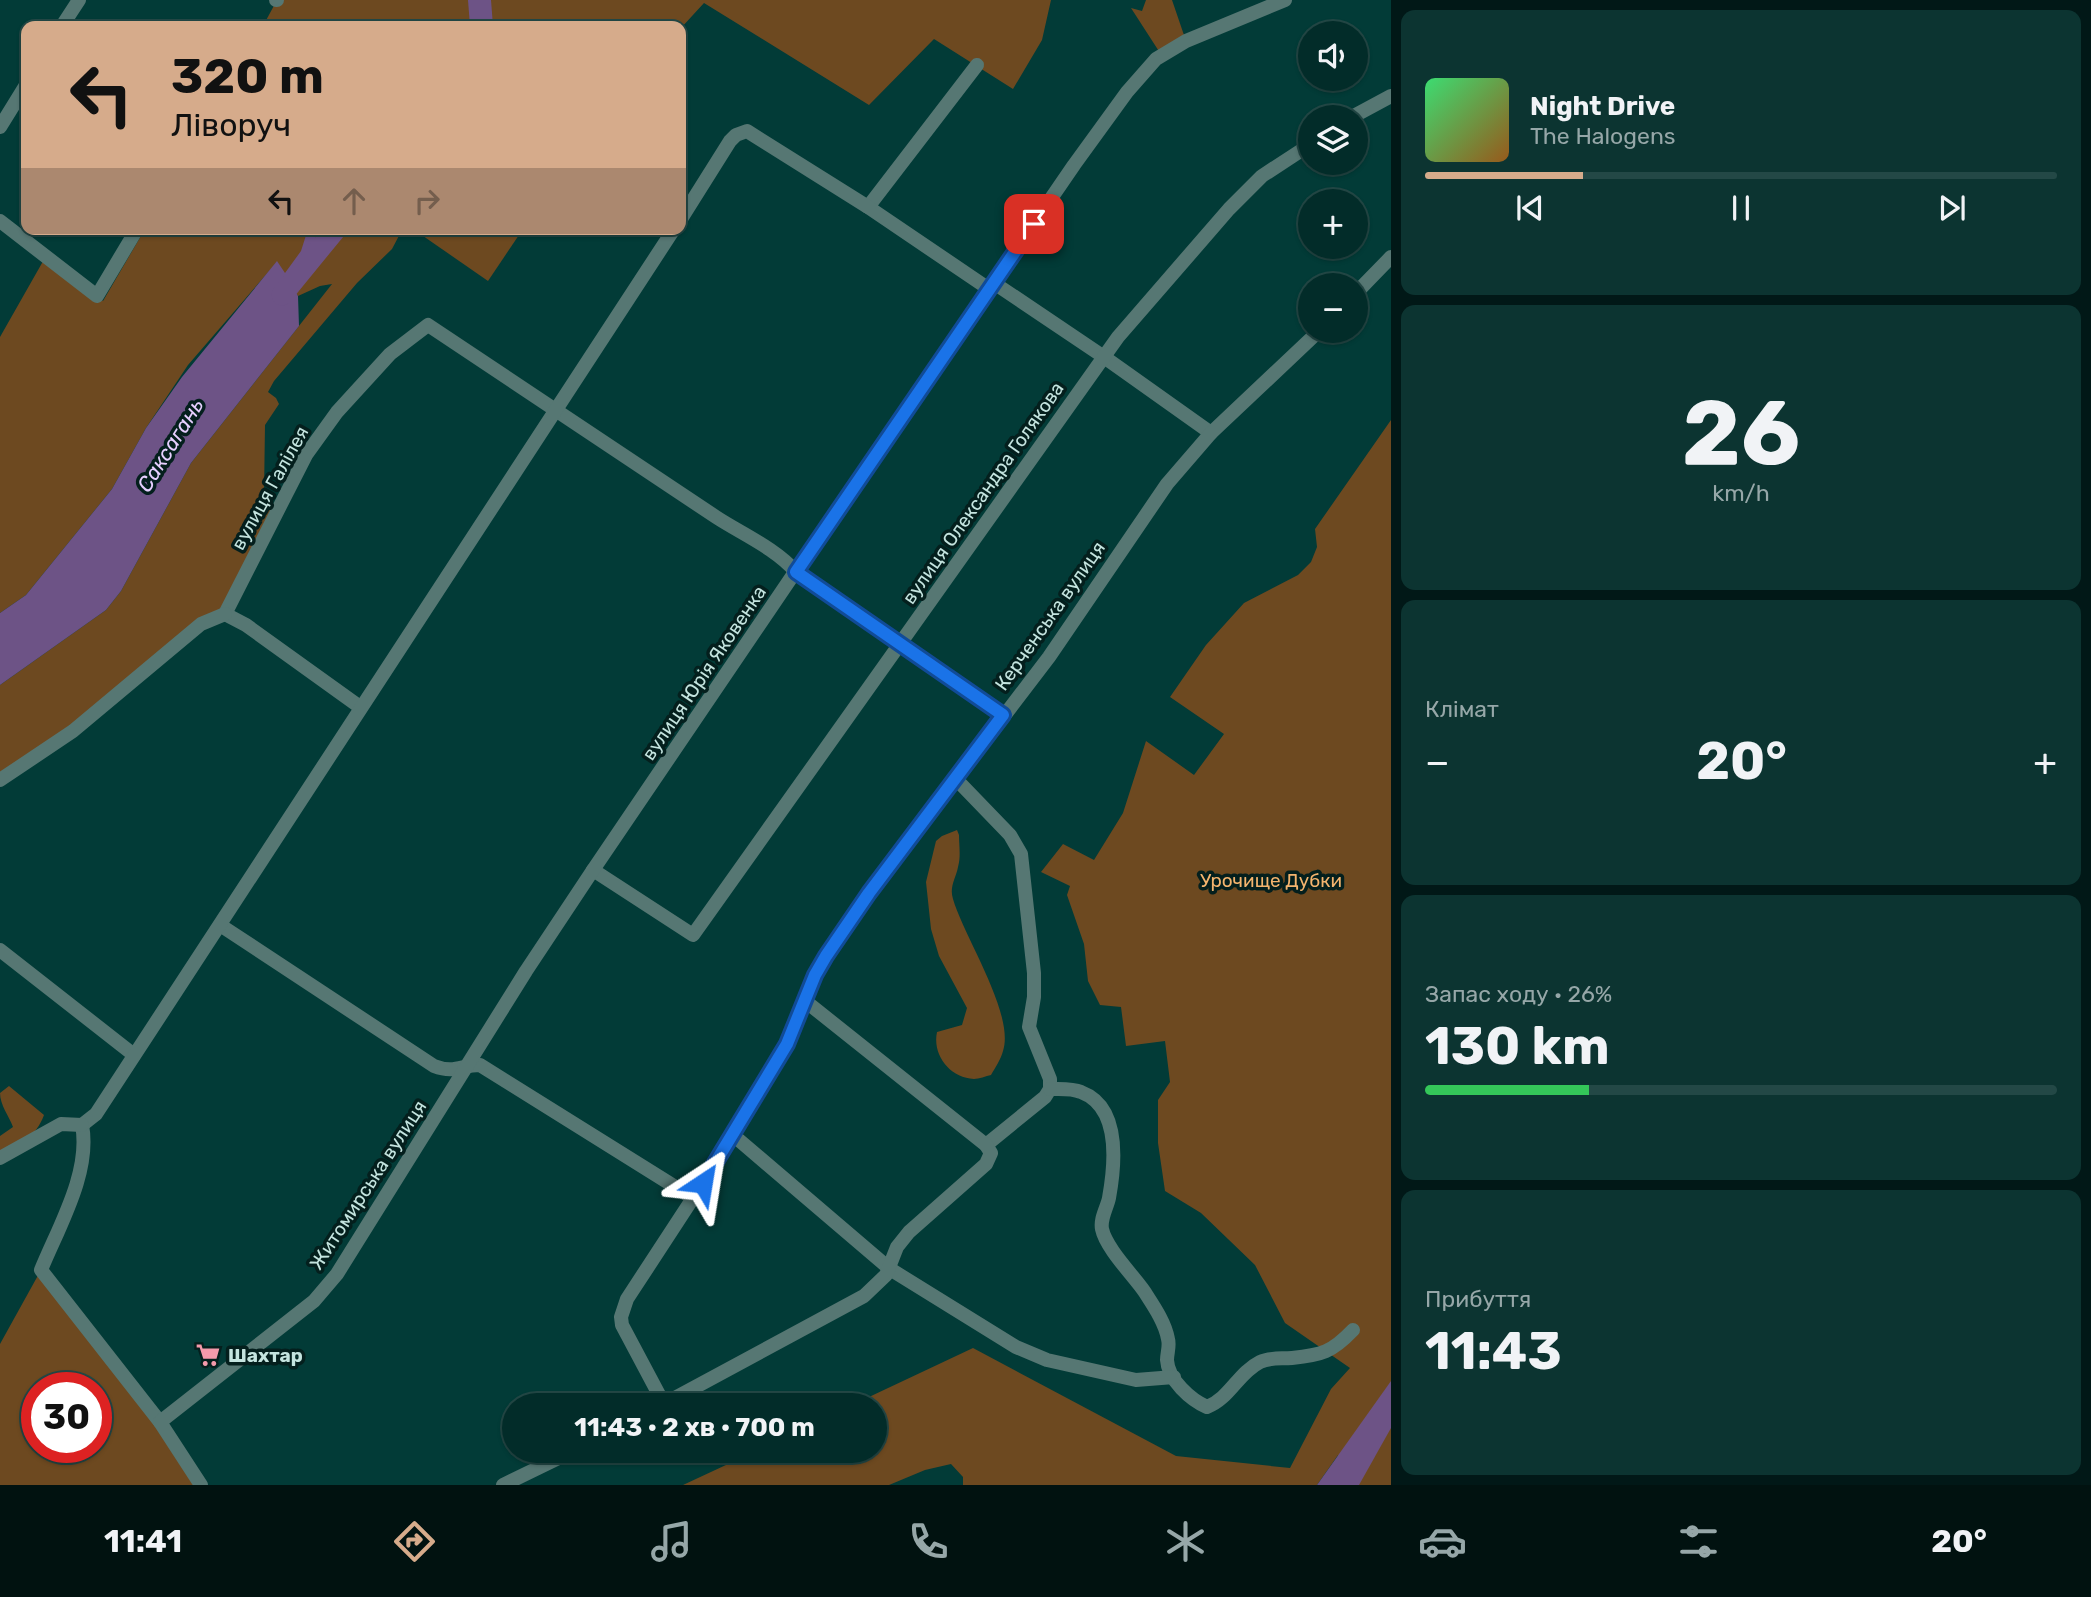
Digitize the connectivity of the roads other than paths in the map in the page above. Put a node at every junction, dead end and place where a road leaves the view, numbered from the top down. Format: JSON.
{"nodes":[{"id":1,"x":79,"y":0,"type":"edge"},
{"id":2,"x":1285,"y":0,"type":"edge"},
{"id":3,"x":65,"y":21,"type":"edge"},
{"id":4,"x":977,"y":65,"type":"dead end"},
{"id":5,"x":21,"y":93,"type":"edge"},
{"id":6,"x":1391,"y":96,"type":"edge"},
{"id":7,"x":1368,"y":108,"type":"edge"},
{"id":8,"x":0,"y":127,"type":"edge"},
{"id":9,"x":1298,"y":152,"type":"edge"},
{"id":10,"x":868,"y":207,"type":"junction"},
{"id":11,"x":686,"y":211,"type":"edge"},
{"id":12,"x":0,"y":221,"type":"edge"},
{"id":13,"x":133,"y":235,"type":"edge"},
{"id":14,"x":670,"y":235,"type":"edge"},
{"id":15,"x":1391,"y":257,"type":"edge"},
{"id":16,"x":1368,"y":281,"type":"edge"},
{"id":17,"x":992,"y":286,"type":"junction"},
{"id":18,"x":1306,"y":343,"type":"edge"},
{"id":19,"x":1104,"y":356,"type":"junction"},
{"id":20,"x":556,"y":411,"type":"junction"},
{"id":21,"x":1211,"y":433,"type":"junction"},
{"id":22,"x":796,"y":572,"type":"junction"},
{"id":23,"x":225,"y":614,"type":"junction"},
{"id":24,"x":900,"y":645,"type":"junction"},
{"id":25,"x":360,"y":707,"type":"junction"},
{"id":26,"x":1003,"y":715,"type":"junction"},
{"id":27,"x":955,"y":778,"type":"junction"},
{"id":28,"x":0,"y":780,"type":"edge"},
{"id":29,"x":593,"y":870,"type":"junction"},
{"id":30,"x":220,"y":925,"type":"junction"},
{"id":31,"x":0,"y":950,"type":"edge"},
{"id":32,"x":804,"y":1000,"type":"junction"},
{"id":33,"x":134,"y":1055,"type":"junction"},
{"id":34,"x":467,"y":1065,"type":"junction"},
{"id":35,"x":1050,"y":1088,"type":"junction"},
{"id":36,"x":82,"y":1125,"type":"junction"},
{"id":37,"x":733,"y":1135,"type":"junction"},
{"id":38,"x":986,"y":1144,"type":"junction"},
{"id":39,"x":0,"y":1158,"type":"edge"},
{"id":40,"x":693,"y":1198,"type":"junction"},
{"id":41,"x":890,"y":1269,"type":"junction"},
{"id":42,"x":1353,"y":1330,"type":"dead end"},
{"id":43,"x":1174,"y":1377,"type":"junction"},
{"id":44,"x":657,"y":1393,"type":"edge"},
{"id":45,"x":686,"y":1393,"type":"edge"},
{"id":46,"x":160,"y":1422,"type":"junction"},
{"id":47,"x":548,"y":1463,"type":"edge"},
{"id":48,"x":201,"y":1485,"type":"edge"},
{"id":49,"x":503,"y":1485,"type":"edge"}],
"edges":[{"from":1,"to":3,"type":"street"},
{"from":2,"to":17,"type":"street","name":"вулиця Юрія Яковенка"},
{"from":4,"to":10,"type":"street"},
{"from":5,"to":8,"type":"street"},
{"from":6,"to":7,"type":"street"},
{"from":9,"to":19,"type":"street","name":"вулиця Олександра Голякова"},
{"from":10,"to":11,"type":"street"},
{"from":10,"to":17,"type":"street"},
{"from":12,"to":13,"type":"street"},
{"from":14,"to":20,"type":"street"},
{"from":15,"to":16,"type":"street"},
{"from":17,"to":19,"type":"street"},
{"from":17,"to":22,"type":"street","name":"вулиця Юрія Яковенка"},
{"from":18,"to":21,"type":"street","name":"Керченська вулиця"},
{"from":19,"to":21,"type":"street"},
{"from":19,"to":24,"type":"street","name":"вулиця Олександра Голякова"},
{"from":20,"to":22,"type":"street","name":"вулиця Галілея"},
{"from":20,"to":23,"type":"street","name":"вулиця Галілея"},
{"from":20,"to":25,"type":"street"},
{"from":21,"to":26,"type":"street","name":"Керченська вулиця"},
{"from":22,"to":24,"type":"street","name":"вулиця Галілея"},
{"from":22,"to":29,"type":"street","name":"вулиця Юрія Яковенка"},
{"from":23,"to":25,"type":"street"},
{"from":23,"to":28,"type":"street"},
{"from":24,"to":26,"type":"street","name":"вулиця Галілея"},
{"from":24,"to":29,"type":"street","name":"вулиця Олександра Голякова"},
{"from":25,"to":30,"type":"street"},
{"from":26,"to":27,"type":"street","name":"Керченська вулиця"},
{"from":27,"to":32,"type":"street","name":"Керченська вулиця"},
{"from":27,"to":35,"type":"street"},
{"from":29,"to":34,"type":"street","name":"Житомирська вулиця"},
{"from":30,"to":33,"type":"street"},
{"from":30,"to":34,"type":"street"},
{"from":31,"to":33,"type":"street"},
{"from":32,"to":37,"type":"street","name":"Керченська вулиця"},
{"from":32,"to":38,"type":"street"},
{"from":33,"to":36,"type":"street"},
{"from":34,"to":40,"type":"street"},
{"from":34,"to":46,"type":"street","name":"Житомирська вулиця"},
{"from":35,"to":38,"type":"street"},
{"from":35,"to":43,"type":"street"},
{"from":36,"to":39,"type":"street"},
{"from":36,"to":46,"type":"street"},
{"from":37,"to":40,"type":"street","name":"Керченська вулиця"},
{"from":37,"to":41,"type":"street"},
{"from":38,"to":41,"type":"street"},
{"from":40,"to":44,"type":"street"},
{"from":41,"to":43,"type":"street"},
{"from":41,"to":45,"type":"street"},
{"from":42,"to":43,"type":"street"},
{"from":46,"to":48,"type":"street"},
{"from":47,"to":49,"type":"street"}]}
